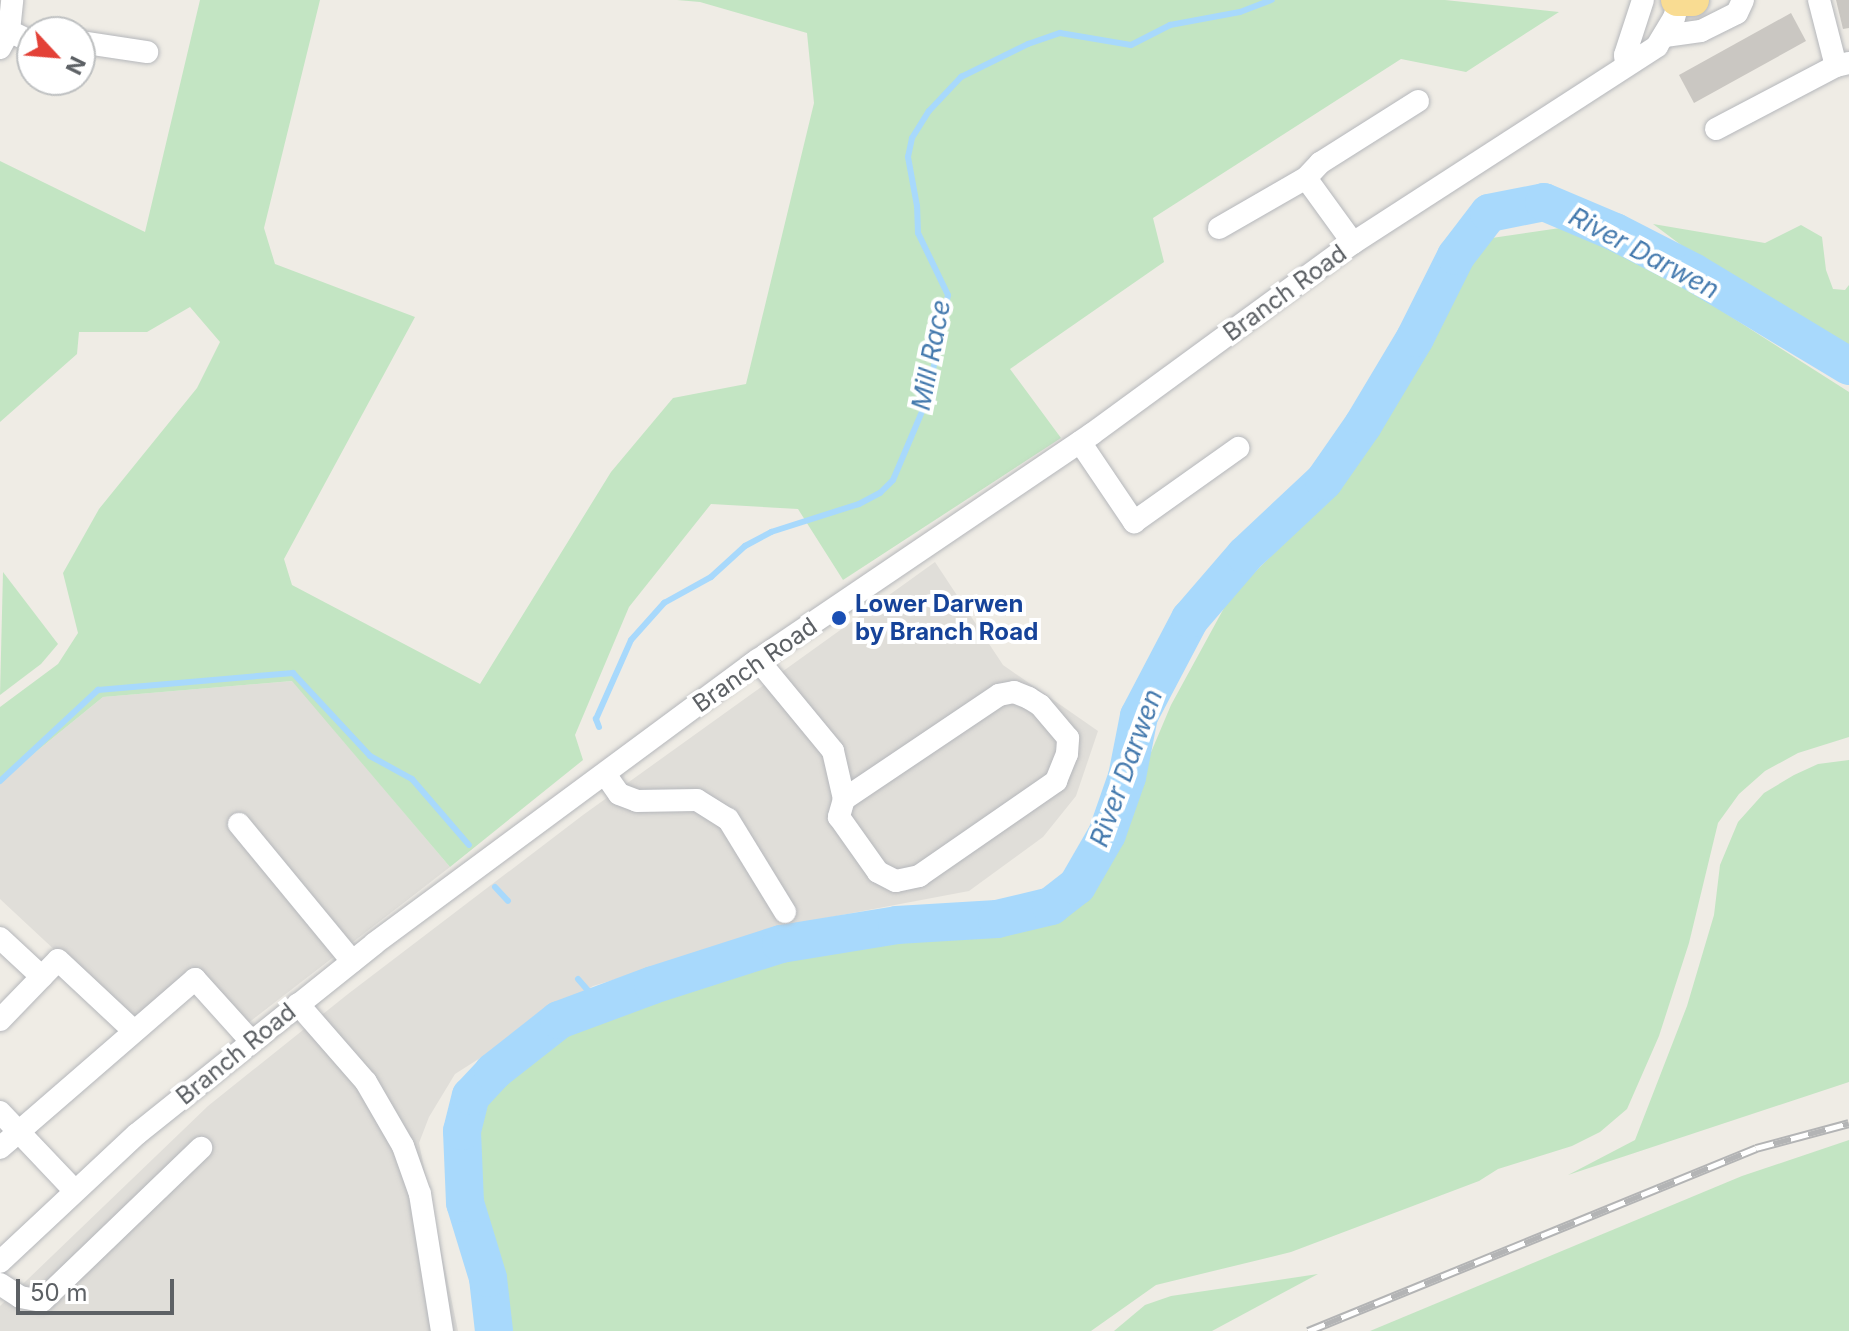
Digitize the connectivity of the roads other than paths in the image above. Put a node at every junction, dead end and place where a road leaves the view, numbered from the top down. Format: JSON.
{"nodes":[{"id":1,"x":12,"y":0,"type":"edge"},
{"id":2,"x":1643,"y":0,"type":"edge"},
{"id":3,"x":1678,"y":0,"type":"edge"},
{"id":4,"x":1693,"y":0,"type":"edge"},
{"id":5,"x":1743,"y":0,"type":"edge"},
{"id":6,"x":1819,"y":0,"type":"edge"},
{"id":7,"x":1665,"y":36,"type":"junction"},
{"id":8,"x":5,"y":40,"type":"edge"},
{"id":9,"x":96,"y":44,"type":"edge"},
{"id":10,"x":147,"y":52,"type":"dead end"},
{"id":11,"x":1626,"y":64,"type":"junction"},
{"id":12,"x":1843,"y":64,"type":"edge"},
{"id":13,"x":1418,"y":101,"type":"dead end"},
{"id":14,"x":1716,"y":129,"type":"dead end"},
{"id":15,"x":1306,"y":178,"type":"junction"},
{"id":16,"x":1219,"y":228,"type":"dead end"},
{"id":17,"x":1353,"y":243,"type":"junction"},
{"id":18,"x":1080,"y":442,"type":"junction"},
{"id":19,"x":1238,"y":448,"type":"dead end"},
{"id":20,"x":758,"y":660,"type":"junction"},
{"id":21,"x":605,"y":774,"type":"junction"},
{"id":22,"x":844,"y":799,"type":"junction"},
{"id":23,"x":239,"y":824,"type":"dead end"},
{"id":24,"x":785,"y":912,"type":"dead end"},
{"id":25,"x":0,"y":938,"type":"edge"},
{"id":26,"x":352,"y":961,"type":"junction"},
{"id":27,"x":42,"y":977,"type":"junction"},
{"id":28,"x":298,"y":1004,"type":"junction"},
{"id":29,"x":0,"y":1020,"type":"edge"},
{"id":30,"x":134,"y":1031,"type":"junction"},
{"id":31,"x":250,"y":1040,"type":"junction"},
{"id":32,"x":0,"y":1112,"type":"edge"},
{"id":33,"x":18,"y":1130,"type":"junction"},
{"id":34,"x":0,"y":1148,"type":"edge"},
{"id":35,"x":201,"y":1148,"type":"dead end"},
{"id":36,"x":74,"y":1190,"type":"junction"},
{"id":37,"x":0,"y":1262,"type":"edge"},
{"id":38,"x":0,"y":1284,"type":"edge"},
{"id":39,"x":442,"y":1331,"type":"edge"}],
"edges":[{"from":1,"to":8,"type":"street"},
{"from":2,"to":11,"type":"street"},
{"from":3,"to":4,"type":"highway"},
{"from":3,"to":7,"type":"street"},
{"from":5,"to":7,"type":"street"},
{"from":6,"to":12,"type":"street"},
{"from":7,"to":11,"type":"street","name":"Branch Road"},
{"from":9,"to":10,"type":"street"},
{"from":11,"to":17,"type":"street","name":"Branch Road"},
{"from":12,"to":14,"type":"street"},
{"from":13,"to":15,"type":"street"},
{"from":15,"to":16,"type":"street"},
{"from":15,"to":17,"type":"street"},
{"from":17,"to":18,"type":"street","name":"Branch Road"},
{"from":18,"to":19,"type":"street"},
{"from":18,"to":20,"type":"street","name":"Branch Road"},
{"from":20,"to":21,"type":"street","name":"Branch Road"},
{"from":20,"to":22,"type":"street"},
{"from":21,"to":24,"type":"street"},
{"from":21,"to":26,"type":"street","name":"Branch Road"},
{"from":22,"to":22,"type":"street"},
{"from":23,"to":26,"type":"street"},
{"from":25,"to":27,"type":"street"},
{"from":26,"to":28,"type":"street","name":"Branch Road"},
{"from":27,"to":29,"type":"street"},
{"from":27,"to":30,"type":"street"},
{"from":28,"to":31,"type":"street","name":"Branch Road"},
{"from":28,"to":39,"type":"street"},
{"from":30,"to":31,"type":"street"},
{"from":30,"to":33,"type":"street"},
{"from":31,"to":36,"type":"street","name":"Branch Road"},
{"from":32,"to":33,"type":"street"},
{"from":33,"to":34,"type":"street"},
{"from":33,"to":36,"type":"street"},
{"from":35,"to":38,"type":"street"},
{"from":36,"to":37,"type":"street","name":"Branch Road"}]}
